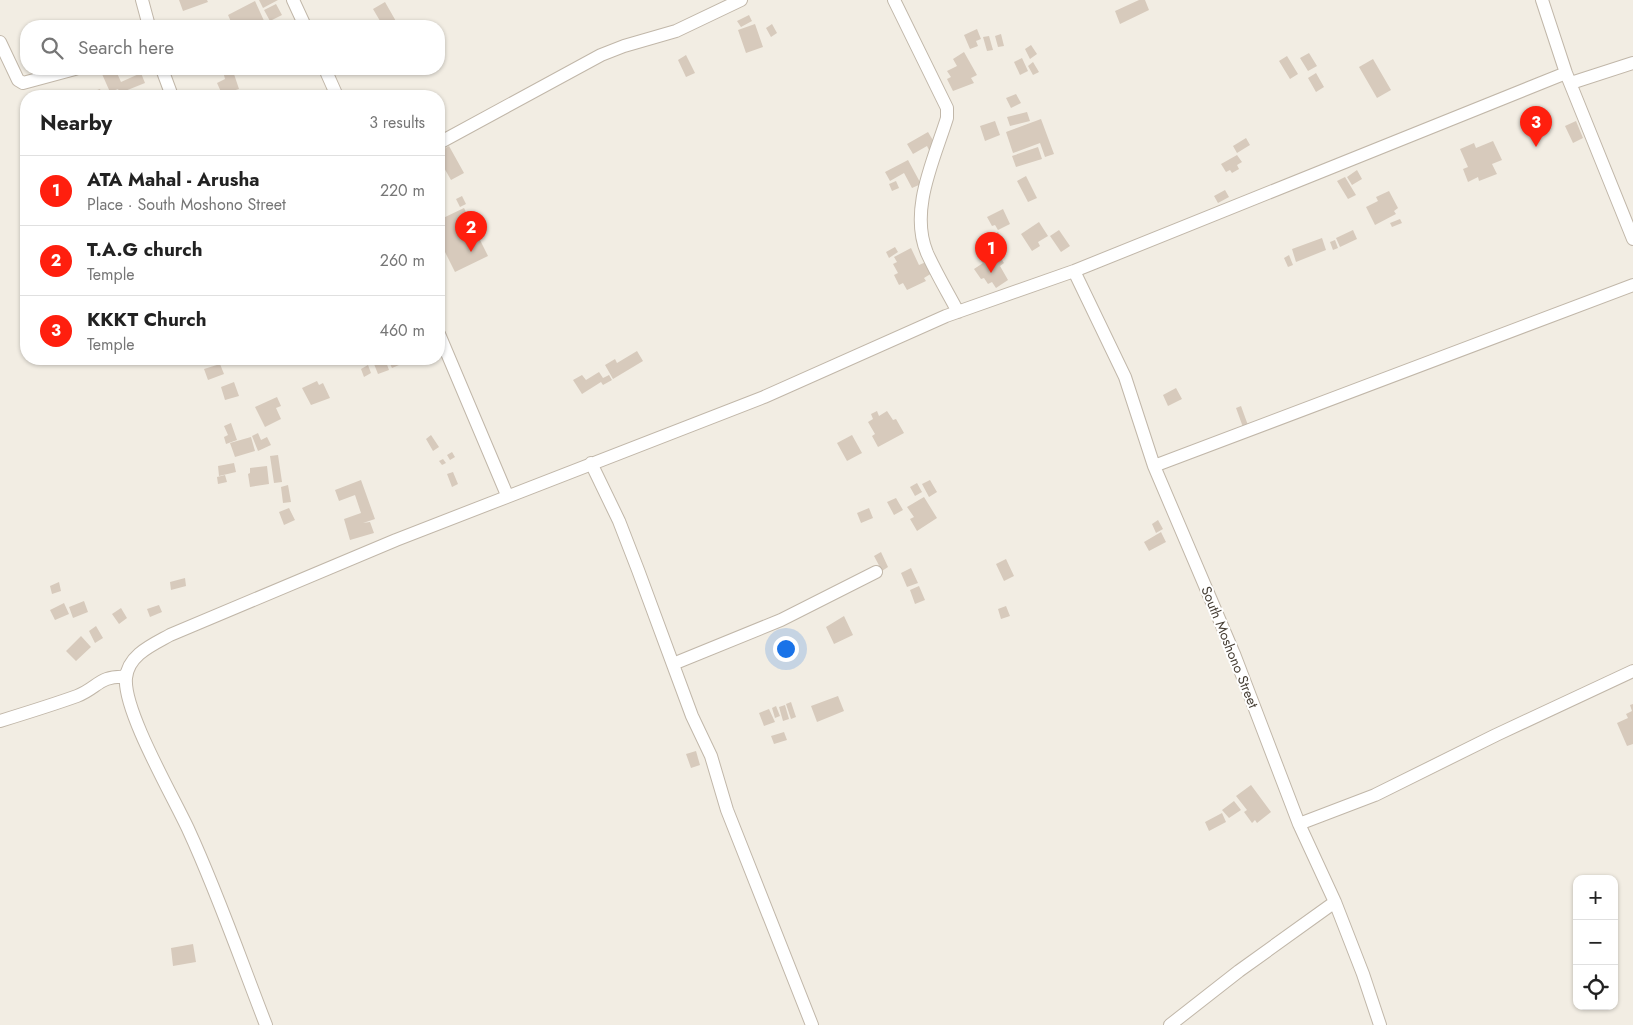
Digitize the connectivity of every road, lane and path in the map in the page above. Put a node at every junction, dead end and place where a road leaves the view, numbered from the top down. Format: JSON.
{"nodes":[{"id":1,"x":142,"y":0,"type":"edge"},
{"id":2,"x":293,"y":0,"type":"edge"},
{"id":3,"x":741,"y":0,"type":"edge"},
{"id":4,"x":894,"y":0,"type":"edge"},
{"id":5,"x":1542,"y":0,"type":"edge"},
{"id":6,"x":147,"y":20,"type":"edge"},
{"id":7,"x":302,"y":20,"type":"edge"},
{"id":8,"x":0,"y":42,"type":"edge"},
{"id":9,"x":1633,"y":63,"type":"edge"},
{"id":10,"x":53,"y":75,"type":"edge"},
{"id":11,"x":164,"y":75,"type":"edge"},
{"id":12,"x":328,"y":75,"type":"edge"},
{"id":13,"x":1569,"y":78,"type":"junction"},
{"id":14,"x":170,"y":90,"type":"edge"},
{"id":15,"x":334,"y":90,"type":"edge"},
{"id":16,"x":445,"y":140,"type":"edge"},
{"id":17,"x":1633,"y":239,"type":"edge"},
{"id":18,"x":1074,"y":271,"type":"junction"},
{"id":19,"x":1633,"y":285,"type":"edge"},
{"id":20,"x":958,"y":312,"type":"junction"},
{"id":21,"x":445,"y":348,"type":"edge"},
{"id":22,"x":591,"y":464,"type":"junction"},
{"id":23,"x":1154,"y":466,"type":"junction"},
{"id":24,"x":507,"y":496,"type":"junction"},
{"id":25,"x":876,"y":572,"type":"dead end"},
{"id":26,"x":673,"y":664,"type":"junction"},
{"id":27,"x":1633,"y":671,"type":"edge"},
{"id":28,"x":126,"y":676,"type":"junction"},
{"id":29,"x":0,"y":721,"type":"edge"},
{"id":30,"x":1299,"y":824,"type":"junction"},
{"id":31,"x":1335,"y":902,"type":"junction"},
{"id":32,"x":266,"y":1025,"type":"edge"},
{"id":33,"x":812,"y":1025,"type":"edge"},
{"id":34,"x":1170,"y":1025,"type":"edge"},
{"id":35,"x":1380,"y":1025,"type":"edge"}],
"edges":[{"from":1,"to":6,"type":"street"},
{"from":2,"to":7,"type":"street"},
{"from":3,"to":16,"type":"street"},
{"from":4,"to":20,"type":"street"},
{"from":5,"to":13,"type":"street"},
{"from":8,"to":10,"type":"street"},
{"from":9,"to":13,"type":"street"},
{"from":11,"to":14,"type":"street"},
{"from":12,"to":15,"type":"street"},
{"from":13,"to":17,"type":"street"},
{"from":13,"to":18,"type":"street"},
{"from":18,"to":20,"type":"street"},
{"from":18,"to":23,"type":"street","name":"South Moshono Street"},
{"from":19,"to":23,"type":"street"},
{"from":20,"to":22,"type":"street"},
{"from":21,"to":24,"type":"street"},
{"from":22,"to":24,"type":"street"},
{"from":22,"to":26,"type":"street"},
{"from":23,"to":30,"type":"street","name":"South Moshono Street"},
{"from":24,"to":28,"type":"street"},
{"from":25,"to":26,"type":"street"},
{"from":26,"to":33,"type":"street"},
{"from":27,"to":30,"type":"street"},
{"from":28,"to":29,"type":"street"},
{"from":28,"to":32,"type":"street"},
{"from":30,"to":31,"type":"street","name":"South Moshono Street"},
{"from":31,"to":34,"type":"street"},
{"from":31,"to":35,"type":"street","name":"South Moshono Street"}]}
